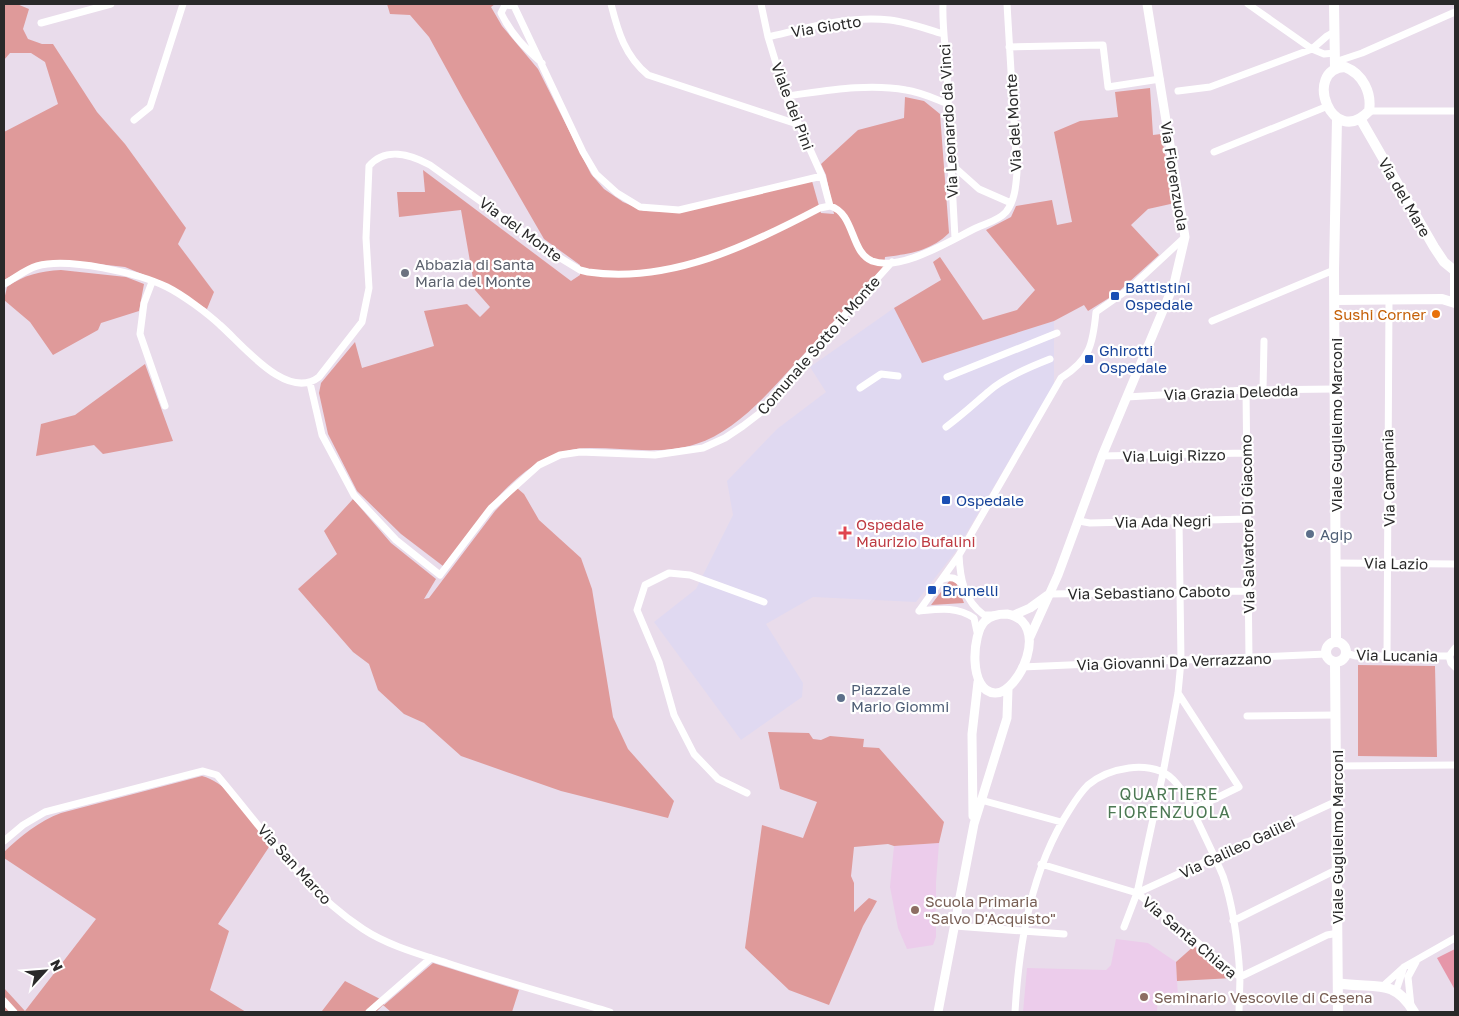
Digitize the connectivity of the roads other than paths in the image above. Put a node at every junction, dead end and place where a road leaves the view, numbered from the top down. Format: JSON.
{"nodes":[{"id":1,"x":111,"y":4,"type":"edge"},
{"id":2,"x":183,"y":4,"type":"edge"},
{"id":3,"x":611,"y":4,"type":"edge"},
{"id":4,"x":761,"y":4,"type":"edge"},
{"id":5,"x":943,"y":4,"type":"edge"},
{"id":6,"x":1007,"y":4,"type":"edge"},
{"id":7,"x":1147,"y":4,"type":"edge"},
{"id":8,"x":1248,"y":4,"type":"edge"},
{"id":9,"x":1334,"y":4,"type":"edge"},
{"id":10,"x":1455,"y":12,"type":"edge"},
{"id":11,"x":41,"y":23,"type":"dead end"},
{"id":12,"x":1334,"y":32,"type":"junction"},
{"id":13,"x":943,"y":34,"type":"junction"},
{"id":14,"x":768,"y":38,"type":"junction"},
{"id":15,"x":1009,"y":47,"type":"junction"},
{"id":16,"x":1312,"y":49,"type":"junction"},
{"id":17,"x":1335,"y":61,"type":"junction"},
{"id":18,"x":542,"y":63,"type":"junction"},
{"id":19,"x":1160,"y":80,"type":"junction"},
{"id":20,"x":1178,"y":91,"type":"dead end"},
{"id":21,"x":786,"y":96,"type":"junction"},
{"id":22,"x":946,"y":104,"type":"junction"},
{"id":23,"x":1328,"y":106,"type":"junction"},
{"id":24,"x":1369,"y":111,"type":"junction"},
{"id":25,"x":1455,"y":111,"type":"edge"},
{"id":26,"x":1337,"y":119,"type":"junction"},
{"id":27,"x":134,"y":120,"type":"dead end"},
{"id":28,"x":1361,"y":120,"type":"junction"},
{"id":29,"x":797,"y":124,"type":"junction"},
{"id":30,"x":1214,"y":152,"type":"dead end"},
{"id":31,"x":951,"y":164,"type":"junction"},
{"id":32,"x":822,"y":176,"type":"junction"},
{"id":33,"x":1011,"y":202,"type":"junction"},
{"id":34,"x":830,"y":206,"type":"junction"},
{"id":35,"x":1185,"y":237,"type":"junction"},
{"id":36,"x":955,"y":238,"type":"junction"},
{"id":37,"x":892,"y":262,"type":"junction"},
{"id":38,"x":1334,"y":270,"type":"junction"},
{"id":39,"x":1455,"y":271,"type":"edge"},
{"id":40,"x":152,"y":282,"type":"junction"},
{"id":41,"x":4,"y":284,"type":"edge"},
{"id":42,"x":1336,"y":300,"type":"junction"},
{"id":43,"x":1389,"y":300,"type":"junction"},
{"id":44,"x":1455,"y":303,"type":"edge"},
{"id":45,"x":1212,"y":322,"type":"dead end"},
{"id":46,"x":1057,"y":332,"type":"dead end"},
{"id":47,"x":1264,"y":341,"type":"dead end"},
{"id":48,"x":1050,"y":359,"type":"dead end"},
{"id":49,"x":898,"y":376,"type":"dead end"},
{"id":50,"x":947,"y":377,"type":"dead end"},
{"id":51,"x":310,"y":383,"type":"junction"},
{"id":52,"x":860,"y":388,"type":"dead end"},
{"id":53,"x":1335,"y":389,"type":"junction"},
{"id":54,"x":1246,"y":390,"type":"junction"},
{"id":55,"x":1263,"y":390,"type":"junction"},
{"id":56,"x":1127,"y":397,"type":"junction"},
{"id":57,"x":165,"y":406,"type":"dead end"},
{"id":58,"x":946,"y":427,"type":"dead end"},
{"id":59,"x":1246,"y":453,"type":"junction"},
{"id":60,"x":1102,"y":456,"type":"junction"},
{"id":61,"x":1247,"y":519,"type":"junction"},
{"id":62,"x":1079,"y":521,"type":"junction"},
{"id":63,"x":1179,"y":521,"type":"junction"},
{"id":64,"x":959,"y":555,"type":"junction"},
{"id":65,"x":1337,"y":563,"type":"junction"},
{"id":66,"x":1389,"y":564,"type":"junction"},
{"id":67,"x":1455,"y":564,"type":"edge"},
{"id":68,"x":943,"y":579,"type":"junction"},
{"id":69,"x":962,"y":584,"type":"junction"},
{"id":70,"x":1248,"y":591,"type":"junction"},
{"id":71,"x":1180,"y":592,"type":"junction"},
{"id":72,"x":1050,"y":594,"type":"junction"},
{"id":73,"x":764,"y":602,"type":"dead end"},
{"id":74,"x":973,"y":606,"type":"junction"},
{"id":75,"x":948,"y":608,"type":"junction"},
{"id":76,"x":995,"y":615,"type":"junction"},
{"id":77,"x":1014,"y":615,"type":"junction"},
{"id":78,"x":1030,"y":637,"type":"junction"},
{"id":79,"x":978,"y":640,"type":"junction"},
{"id":80,"x":1336,"y":642,"type":"junction"},
{"id":81,"x":1455,"y":648,"type":"edge"},
{"id":82,"x":1345,"y":653,"type":"junction"},
{"id":83,"x":1326,"y":654,"type":"junction"},
{"id":84,"x":1387,"y":656,"type":"junction"},
{"id":85,"x":1449,"y":656,"type":"junction"},
{"id":86,"x":1249,"y":659,"type":"junction"},
{"id":87,"x":1181,"y":661,"type":"junction"},
{"id":88,"x":1335,"y":662,"type":"junction"},
{"id":89,"x":1455,"y":667,"type":"edge"},
{"id":90,"x":1022,"y":668,"type":"junction"},
{"id":91,"x":978,"y":682,"type":"junction"},
{"id":92,"x":1008,"y":689,"type":"junction"},
{"id":93,"x":1178,"y":693,"type":"junction"},
{"id":94,"x":1336,"y":715,"type":"junction"},
{"id":95,"x":1247,"y":716,"type":"dead end"},
{"id":96,"x":1337,"y":766,"type":"junction"},
{"id":97,"x":1455,"y":766,"type":"edge"},
{"id":98,"x":1163,"y":773,"type":"junction"},
{"id":99,"x":747,"y":793,"type":"dead end"},
{"id":100,"x":981,"y":800,"type":"junction"},
{"id":101,"x":1337,"y":801,"type":"junction"},
{"id":102,"x":1192,"y":810,"type":"junction"},
{"id":103,"x":1061,"y":822,"type":"junction"},
{"id":104,"x":974,"y":824,"type":"junction"},
{"id":105,"x":4,"y":841,"type":"edge"},
{"id":106,"x":1215,"y":859,"type":"junction"},
{"id":107,"x":1041,"y":864,"type":"junction"},
{"id":108,"x":1338,"y":869,"type":"junction"},
{"id":109,"x":1137,"y":893,"type":"junction"},
{"id":110,"x":1233,"y":921,"type":"junction"},
{"id":111,"x":955,"y":926,"type":"junction"},
{"id":112,"x":1124,"y":927,"type":"dead end"},
{"id":113,"x":1025,"y":931,"type":"junction"},
{"id":114,"x":1338,"y":933,"type":"junction"},
{"id":115,"x":1064,"y":934,"type":"dead end"},
{"id":116,"x":1455,"y":938,"type":"edge"},
{"id":117,"x":431,"y":958,"type":"junction"},
{"id":118,"x":1418,"y":959,"type":"junction"},
{"id":119,"x":1404,"y":966,"type":"junction"},
{"id":120,"x":1240,"y":977,"type":"junction"},
{"id":121,"x":1338,"y":983,"type":"junction"},
{"id":122,"x":1380,"y":986,"type":"junction"},
{"id":123,"x":1396,"y":991,"type":"junction"},
{"id":124,"x":4,"y":1001,"type":"edge"},
{"id":125,"x":14,"y":1012,"type":"edge"},
{"id":126,"x":369,"y":1012,"type":"edge"},
{"id":127,"x":610,"y":1012,"type":"edge"},
{"id":128,"x":938,"y":1012,"type":"edge"},
{"id":129,"x":1015,"y":1012,"type":"edge"},
{"id":130,"x":1239,"y":1012,"type":"edge"},
{"id":131,"x":1338,"y":1012,"type":"edge"},
{"id":132,"x":1414,"y":1012,"type":"edge"}],
"edges":[{"from":1,"to":11,"type":"street"},
{"from":2,"to":27,"type":"street"},
{"from":3,"to":29,"type":"street"},
{"from":4,"to":14,"type":"street","name":"Viale dei Pini"},
{"from":5,"to":13,"type":"street","name":"Via Leonardo da Vinci"},
{"from":6,"to":15,"type":"street","name":"Via del Monte"},
{"from":7,"to":19,"type":"street","name":"Via Fiorenzuola"},
{"from":8,"to":16,"type":"street"},
{"from":9,"to":12,"type":"main road"},
{"from":10,"to":17,"type":"street"},
{"from":12,"to":16,"type":"street"},
{"from":12,"to":17,"type":"main road"},
{"from":13,"to":14,"type":"street","name":"Via Giotto"},
{"from":13,"to":22,"type":"street","name":"Via Leonardo da Vinci"},
{"from":14,"to":21,"type":"street","name":"Viale dei Pini"},
{"from":15,"to":19,"type":"street"},
{"from":15,"to":33,"type":"street","name":"Via del Monte"},
{"from":16,"to":17,"type":"street"},
{"from":16,"to":20,"type":"street"},
{"from":17,"to":23,"type":"main road"},
{"from":17,"to":24,"type":"main road"},
{"from":18,"to":18,"type":"street"},
{"from":18,"to":32,"type":"street"},
{"from":19,"to":35,"type":"street","name":"Via Fiorenzuola"},
{"from":21,"to":22,"type":"street"},
{"from":21,"to":29,"type":"street","name":"Viale dei Pini"},
{"from":22,"to":31,"type":"street","name":"Via Leonardo da Vinci"},
{"from":23,"to":26,"type":"main road"},
{"from":23,"to":30,"type":"street"},
{"from":24,"to":25,"type":"street"},
{"from":24,"to":28,"type":"main road"},
{"from":26,"to":28,"type":"main road"},
{"from":26,"to":38,"type":"main road","name":"Viale Guglielmo Marconi"},
{"from":28,"to":39,"type":"main road","name":"Via del Mare"},
{"from":29,"to":32,"type":"street","name":"Viale dei Pini"},
{"from":31,"to":33,"type":"street"},
{"from":31,"to":36,"type":"street","name":"Via Leonardo da Vinci"},
{"from":32,"to":34,"type":"street","name":"Viale dei Pini"},
{"from":33,"to":36,"type":"street"},
{"from":34,"to":37,"type":"street"},
{"from":34,"to":51,"type":"street","name":"Via del Monte"},
{"from":35,"to":56,"type":"street","name":"Via Fiorenzuola"},
{"from":35,"to":64,"type":"street"},
{"from":36,"to":37,"type":"street"},
{"from":37,"to":51,"type":"street","name":"Comunale Sotto il Monte"},
{"from":38,"to":42,"type":"main road","name":"Viale Guglielmo Marconi"},
{"from":38,"to":45,"type":"street"},
{"from":39,"to":44,"type":"main road"},
{"from":40,"to":41,"type":"street"},
{"from":40,"to":51,"type":"street"},
{"from":40,"to":57,"type":"street"},
{"from":42,"to":43,"type":"main road"},
{"from":42,"to":53,"type":"main road","name":"Viale Guglielmo Marconi"},
{"from":43,"to":44,"type":"main road"},
{"from":43,"to":66,"type":"street","name":"Via Campania"},
{"from":46,"to":50,"type":"street"},
{"from":47,"to":55,"type":"street"},
{"from":48,"to":58,"type":"street"},
{"from":49,"to":52,"type":"street"},
{"from":53,"to":55,"type":"street","name":"Via Grazia Deledda"},
{"from":53,"to":65,"type":"main road","name":"Viale Guglielmo Marconi"},
{"from":54,"to":55,"type":"street","name":"Via Grazia Deledda"},
{"from":54,"to":56,"type":"street","name":"Via Grazia Deledda"},
{"from":54,"to":59,"type":"street","name":"Via Salvatore Di Giacomo"},
{"from":56,"to":60,"type":"street","name":"Via Fiorenzuola"},
{"from":59,"to":60,"type":"street","name":"Via Luigi Rizzo"},
{"from":59,"to":61,"type":"street","name":"Via Salvatore Di Giacomo"},
{"from":60,"to":62,"type":"street","name":"Via Fiorenzuola"},
{"from":61,"to":63,"type":"street","name":"Via Ada Negri"},
{"from":61,"to":70,"type":"street","name":"Via Salvatore Di Giacomo"},
{"from":62,"to":63,"type":"street","name":"Via Ada Negri"},
{"from":62,"to":72,"type":"street","name":"Via Fiorenzuola"},
{"from":63,"to":71,"type":"street"},
{"from":64,"to":68,"type":"street"},
{"from":64,"to":69,"type":"street"},
{"from":65,"to":66,"type":"street","name":"Via Lazio"},
{"from":65,"to":80,"type":"main road","name":"Viale Guglielmo Marconi"},
{"from":66,"to":67,"type":"street","name":"Via Lazio"},
{"from":66,"to":84,"type":"street","name":"Via Campania"},
{"from":68,"to":69,"type":"street"},
{"from":68,"to":75,"type":"street"},
{"from":69,"to":74,"type":"street"},
{"from":70,"to":71,"type":"street","name":"Via Sebastiano Caboto"},
{"from":70,"to":86,"type":"street","name":"Via Salvatore Di Giacomo"},
{"from":71,"to":72,"type":"street","name":"Via Sebastiano Caboto"},
{"from":71,"to":87,"type":"street"},
{"from":72,"to":77,"type":"street"},
{"from":72,"to":78,"type":"street","name":"Via Fiorenzuola"},
{"from":73,"to":99,"type":"street"},
{"from":74,"to":75,"type":"street"},
{"from":74,"to":76,"type":"street"},
{"from":75,"to":79,"type":"street"},
{"from":76,"to":77,"type":"street"},
{"from":76,"to":79,"type":"street"},
{"from":77,"to":78,"type":"street"},
{"from":78,"to":90,"type":"street"},
{"from":79,"to":91,"type":"street"},
{"from":80,"to":82,"type":"main road"},
{"from":80,"to":83,"type":"main road"},
{"from":81,"to":85,"type":"street"},
{"from":82,"to":84,"type":"street","name":"Via Lucania"},
{"from":82,"to":88,"type":"main road"},
{"from":83,"to":86,"type":"street","name":"Via Giovanni Da Verrazzano"},
{"from":83,"to":88,"type":"main road"},
{"from":84,"to":85,"type":"street","name":"Via Lucania"},
{"from":85,"to":89,"type":"street"},
{"from":86,"to":87,"type":"street","name":"Via Giovanni Da Verrazzano"},
{"from":87,"to":90,"type":"street","name":"Via Giovanni Da Verrazzano"},
{"from":87,"to":93,"type":"street"},
{"from":88,"to":94,"type":"main road","name":"Viale Guglielmo Marconi"},
{"from":90,"to":92,"type":"street"},
{"from":91,"to":92,"type":"street"},
{"from":91,"to":104,"type":"street"},
{"from":92,"to":100,"type":"street"},
{"from":93,"to":98,"type":"street"},
{"from":93,"to":102,"type":"street"},
{"from":94,"to":95,"type":"street"},
{"from":94,"to":96,"type":"main road","name":"Viale Guglielmo Marconi"},
{"from":96,"to":97,"type":"street"},
{"from":96,"to":101,"type":"main road","name":"Viale Guglielmo Marconi"},
{"from":98,"to":102,"type":"street"},
{"from":98,"to":103,"type":"street"},
{"from":98,"to":109,"type":"street"},
{"from":100,"to":103,"type":"street"},
{"from":100,"to":104,"type":"street"},
{"from":101,"to":106,"type":"street","name":"Via Galileo Galilei"},
{"from":101,"to":108,"type":"main road","name":"Viale Guglielmo Marconi"},
{"from":102,"to":106,"type":"street"},
{"from":103,"to":107,"type":"street"},
{"from":104,"to":111,"type":"street"},
{"from":105,"to":117,"type":"street","name":"Via San Marco"},
{"from":106,"to":109,"type":"street","name":"Via Galileo Galilei"},
{"from":106,"to":110,"type":"street"},
{"from":107,"to":109,"type":"street"},
{"from":107,"to":113,"type":"street"},
{"from":108,"to":110,"type":"street"},
{"from":108,"to":114,"type":"main road","name":"Viale Guglielmo Marconi"},
{"from":109,"to":112,"type":"street"},
{"from":109,"to":120,"type":"street","name":"Via Santa Chiara"},
{"from":110,"to":120,"type":"street"},
{"from":111,"to":113,"type":"street"},
{"from":111,"to":128,"type":"street"},
{"from":113,"to":115,"type":"street"},
{"from":113,"to":129,"type":"street"},
{"from":114,"to":120,"type":"street"},
{"from":114,"to":121,"type":"main road","name":"Viale Guglielmo Marconi"},
{"from":116,"to":118,"type":"street"},
{"from":117,"to":126,"type":"street"},
{"from":117,"to":127,"type":"street","name":"Via San Marco"},
{"from":118,"to":119,"type":"street"},
{"from":118,"to":132,"type":"street"},
{"from":119,"to":122,"type":"street"},
{"from":119,"to":123,"type":"street"},
{"from":120,"to":130,"type":"street","name":"Via Santa Chiara"},
{"from":121,"to":122,"type":"main road"},
{"from":121,"to":131,"type":"main road","name":"Viale Guglielmo Marconi"},
{"from":122,"to":123,"type":"main road"},
{"from":123,"to":132,"type":"main road"},
{"from":124,"to":125,"type":"street"}]}
